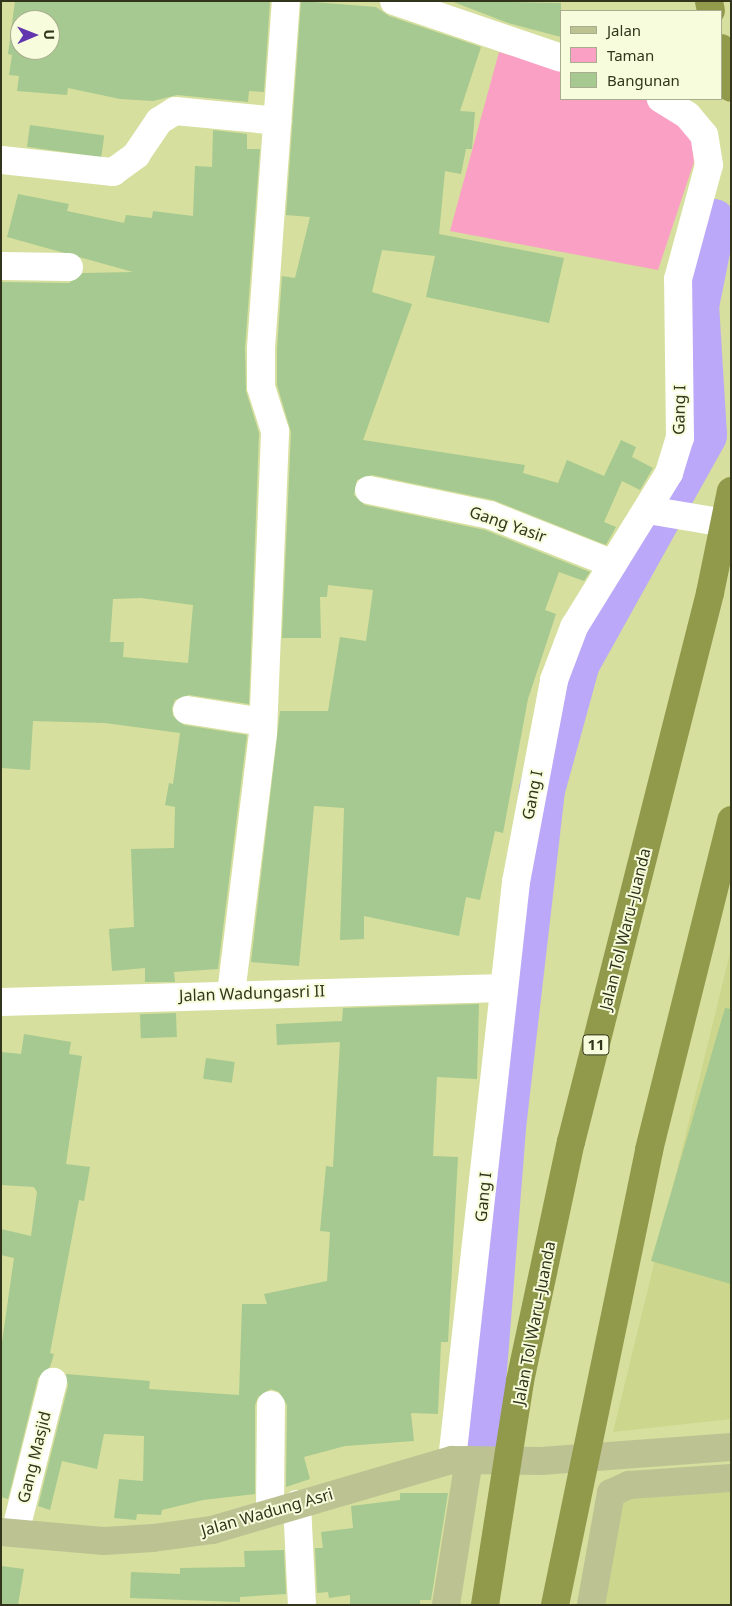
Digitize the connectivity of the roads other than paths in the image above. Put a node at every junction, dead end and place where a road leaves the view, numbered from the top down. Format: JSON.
{"nodes":[{"id":1,"x":286,"y":1,"type":"edge"},
{"id":2,"x":394,"y":1,"type":"edge"},
{"id":3,"x":722,"y":52,"type":"edge"},
{"id":4,"x":560,"y":58,"type":"edge"},
{"id":5,"x":731,"y":88,"type":"edge"},
{"id":6,"x":663,"y":100,"type":"edge"},
{"id":7,"x":278,"y":121,"type":"junction"},
{"id":8,"x":2,"y":160,"type":"edge"},
{"id":9,"x":720,"y":164,"type":"edge"},
{"id":10,"x":1,"y":266,"type":"edge"},
{"id":11,"x":69,"y":267,"type":"dead end"},
{"id":12,"x":369,"y":490,"type":"dead end"},
{"id":13,"x":731,"y":491,"type":"edge"},
{"id":14,"x":654,"y":511,"type":"junction"},
{"id":15,"x":731,"y":524,"type":"edge"},
{"id":16,"x":613,"y":564,"type":"junction"},
{"id":17,"x":187,"y":710,"type":"dead end"},
{"id":18,"x":263,"y":722,"type":"junction"},
{"id":19,"x":731,"y":820,"type":"edge"},
{"id":20,"x":504,"y":988,"type":"junction"},
{"id":21,"x":231,"y":994,"type":"junction"},
{"id":22,"x":1,"y":1002,"type":"edge"},
{"id":23,"x":53,"y":1382,"type":"dead end"},
{"id":24,"x":270,"y":1405,"type":"dead end"},
{"id":25,"x":731,"y":1446,"type":"edge"},
{"id":26,"x":460,"y":1460,"type":"junction"},
{"id":27,"x":540,"y":1461,"type":"junction"},
{"id":28,"x":731,"y":1478,"type":"edge"},
{"id":29,"x":611,"y":1493,"type":"junction"},
{"id":30,"x":297,"y":1504,"type":"junction"},
{"id":31,"x":270,"y":1513,"type":"junction"},
{"id":32,"x":8,"y":1532,"type":"edge"},
{"id":33,"x":302,"y":1605,"type":"edge"},
{"id":34,"x":446,"y":1605,"type":"edge"},
{"id":35,"x":485,"y":1605,"type":"edge"},
{"id":36,"x":554,"y":1605,"type":"edge"},
{"id":37,"x":591,"y":1605,"type":"edge"}],
"edges":[{"from":1,"to":7,"type":"street"},
{"from":2,"to":4,"type":"street"},
{"from":3,"to":5,"type":"highway"},
{"from":6,"to":9,"type":"street"},
{"from":7,"to":8,"type":"street"},
{"from":7,"to":18,"type":"street"},
{"from":9,"to":14,"type":"street","name":"Gang I"},
{"from":10,"to":11,"type":"street"},
{"from":12,"to":16,"type":"street","name":"Gang Yasir"},
{"from":13,"to":35,"type":"highway","name":"Jalan Tol Waru–Juanda","number":"11"},
{"from":14,"to":15,"type":"street"},
{"from":14,"to":16,"type":"street","name":"Gang I"},
{"from":16,"to":20,"type":"street","name":"Gang I"},
{"from":17,"to":18,"type":"street"},
{"from":18,"to":21,"type":"street"},
{"from":19,"to":36,"type":"highway"},
{"from":20,"to":21,"type":"street","name":"Jalan Wadungasri II"},
{"from":20,"to":26,"type":"street","name":"Gang I"},
{"from":21,"to":22,"type":"street","name":"Jalan Wadungasri II"},
{"from":23,"to":32,"type":"street","name":"Gang Masjid"},
{"from":24,"to":31,"type":"street"},
{"from":25,"to":27,"type":"main road","name":"Jalan Wadung Asri"},
{"from":26,"to":27,"type":"main road","name":"Jalan Wadung Asri"},
{"from":26,"to":30,"type":"main road","name":"Jalan Wadung Asri"},
{"from":26,"to":34,"type":"main road"},
{"from":27,"to":29,"type":"main road"},
{"from":28,"to":29,"type":"main road"},
{"from":29,"to":37,"type":"main road"},
{"from":30,"to":31,"type":"main road","name":"Jalan Wadung Asri"},
{"from":30,"to":33,"type":"street"},
{"from":31,"to":32,"type":"main road","name":"Jalan Wadung Asri"}]}
